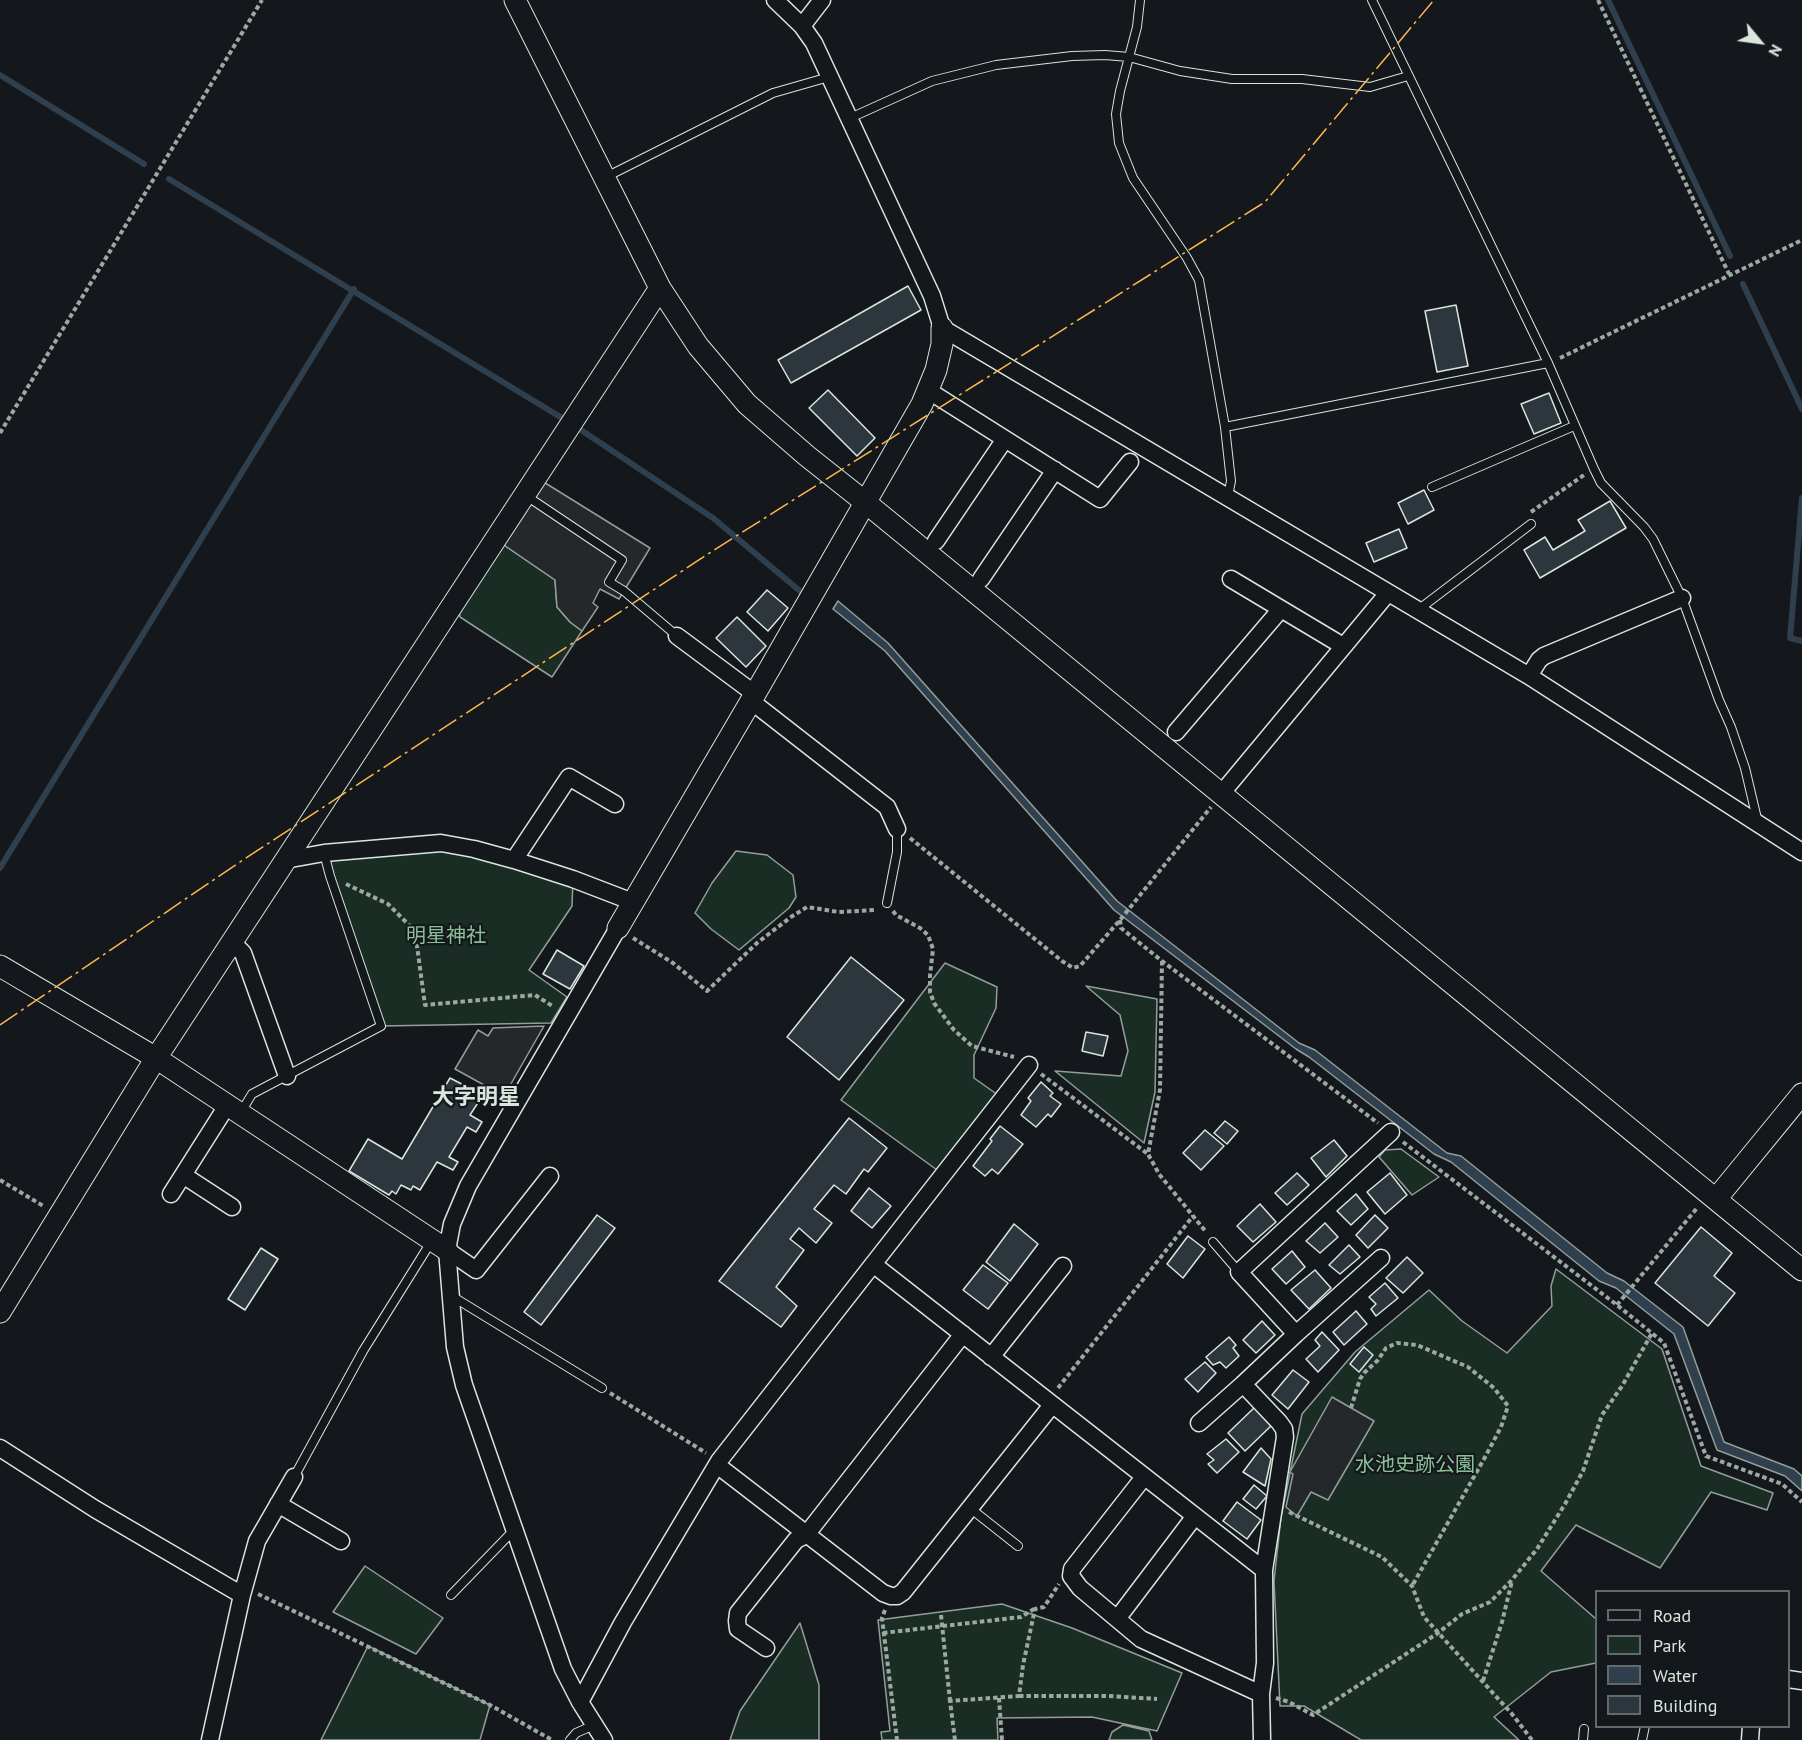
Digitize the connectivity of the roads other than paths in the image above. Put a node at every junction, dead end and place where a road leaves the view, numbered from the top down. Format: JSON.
{"nodes":[{"id":1,"x":514,"y":0,"type":"edge"},
{"id":2,"x":775,"y":0,"type":"edge"},
{"id":3,"x":822,"y":0,"type":"edge"},
{"id":4,"x":1140,"y":0,"type":"edge"},
{"id":5,"x":1372,"y":0,"type":"edge"},
{"id":6,"x":801,"y":26,"type":"junction"},
{"id":7,"x":1129,"y":57,"type":"junction"},
{"id":8,"x":1408,"y":76,"type":"junction"},
{"id":9,"x":829,"y":77,"type":"junction"},
{"id":10,"x":848,"y":119,"type":"junction"},
{"id":11,"x":606,"y":177,"type":"junction"},
{"id":12,"x":660,"y":288,"type":"junction"},
{"id":13,"x":942,"y":328,"type":"junction"},
{"id":14,"x":1548,"y":363,"type":"junction"},
{"id":15,"x":928,"y":391,"type":"junction"},
{"id":16,"x":1575,"y":426,"type":"junction"},
{"id":17,"x":1224,"y":427,"type":"junction"},
{"id":18,"x":1005,"y":439,"type":"junction"},
{"id":19,"x":1130,"y":462,"type":"dead end"},
{"id":20,"x":1055,"y":470,"type":"junction"},
{"id":21,"x":1432,"y":487,"type":"dead end"},
{"id":22,"x":523,"y":494,"type":"junction"},
{"id":23,"x":1228,"y":496,"type":"junction"},
{"id":24,"x":865,"y":501,"type":"junction"},
{"id":25,"x":1530,"y":524,"type":"road end"},
{"id":26,"x":936,"y":541,"type":"dead end"},
{"id":27,"x":981,"y":579,"type":"dead end"},
{"id":28,"x":1231,"y":579,"type":"dead end"},
{"id":29,"x":1388,"y":593,"type":"junction"},
{"id":30,"x":1682,"y":598,"type":"junction"},
{"id":31,"x":1281,"y":609,"type":"junction"},
{"id":32,"x":1418,"y":610,"type":"junction"},
{"id":33,"x":677,"y":636,"type":"joint"},
{"id":34,"x":1343,"y":646,"type":"junction"},
{"id":35,"x":1529,"y":676,"type":"junction"},
{"id":36,"x":753,"y":698,"type":"junction"},
{"id":37,"x":1174,"y":734,"type":"dead end"},
{"id":38,"x":1221,"y":794,"type":"junction"},
{"id":39,"x":615,"y":804,"type":"dead end"},
{"id":40,"x":1758,"y":822,"type":"junction"},
{"id":41,"x":897,"y":828,"type":"joint"},
{"id":42,"x":1802,"y":852,"type":"edge"},
{"id":43,"x":324,"y":853,"type":"junction"},
{"id":44,"x":285,"y":860,"type":"junction"},
{"id":45,"x":514,"y":860,"type":"junction"},
{"id":46,"x":633,"y":902,"type":"junction"},
{"id":47,"x":887,"y":903,"type":"road end"},
{"id":48,"x":618,"y":928,"type":"joint"},
{"id":49,"x":232,"y":942,"type":"junction"},
{"id":50,"x":0,"y":966,"type":"edge"},
{"id":51,"x":156,"y":1058,"type":"junction"},
{"id":52,"x":1029,"y":1065,"type":"road end"},
{"id":53,"x":287,"y":1076,"type":"junction"},
{"id":54,"x":1802,"y":1094,"type":"edge"},
{"id":55,"x":235,"y":1108,"type":"junction"},
{"id":56,"x":1391,"y":1132,"type":"road end"},
{"id":57,"x":183,"y":1175,"type":"junction"},
{"id":58,"x":550,"y":1176,"type":"dead end"},
{"id":59,"x":171,"y":1194,"type":"dead end"},
{"id":60,"x":1712,"y":1196,"type":"junction"},
{"id":61,"x":232,"y":1207,"type":"dead end"},
{"id":62,"x":1213,"y":1242,"type":"road end"},
{"id":63,"x":440,"y":1244,"type":"junction"},
{"id":64,"x":1381,"y":1258,"type":"dead end"},
{"id":65,"x":873,"y":1264,"type":"junction"},
{"id":66,"x":1064,"y":1266,"type":"dead end"},
{"id":67,"x":1802,"y":1270,"type":"edge"},
{"id":68,"x":1239,"y":1272,"type":"junction"},
{"id":69,"x":449,"y":1295,"type":"junction"},
{"id":70,"x":0,"y":1312,"type":"edge"},
{"id":71,"x":963,"y":1334,"type":"junction"},
{"id":72,"x":1296,"y":1334,"type":"junction"},
{"id":73,"x":991,"y":1357,"type":"junction"},
{"id":74,"x":1243,"y":1384,"type":"junction"},
{"id":75,"x":602,"y":1388,"type":"road end"},
{"id":76,"x":1049,"y":1404,"type":"junction"},
{"id":77,"x":1199,"y":1424,"type":"dead end"},
{"id":78,"x":0,"y":1448,"type":"edge"},
{"id":79,"x":718,"y":1463,"type":"junction"},
{"id":80,"x":294,"y":1477,"type":"joint"},
{"id":81,"x":1144,"y":1477,"type":"junction"},
{"id":82,"x":278,"y":1504,"type":"junction"},
{"id":83,"x":970,"y":1508,"type":"junction"},
{"id":84,"x":1195,"y":1516,"type":"junction"},
{"id":85,"x":514,"y":1529,"type":"junction"},
{"id":86,"x":806,"y":1535,"type":"junction"},
{"id":87,"x":341,"y":1541,"type":"dead end"},
{"id":88,"x":1018,"y":1546,"type":"dead end"},
{"id":89,"x":1264,"y":1570,"type":"junction"},
{"id":90,"x":243,"y":1591,"type":"junction"},
{"id":91,"x":451,"y":1595,"type":"dead end"},
{"id":92,"x":1117,"y":1618,"type":"junction"},
{"id":93,"x":766,"y":1648,"type":"dead end"},
{"id":94,"x":1261,"y":1694,"type":"junction"},
{"id":95,"x":580,"y":1702,"type":"junction"},
{"id":96,"x":594,"y":1725,"type":"junction"},
{"id":97,"x":1584,"y":1729,"type":"dead end"},
{"id":98,"x":210,"y":1740,"type":"edge"},
{"id":99,"x":570,"y":1740,"type":"edge"},
{"id":100,"x":604,"y":1740,"type":"edge"},
{"id":101,"x":1262,"y":1740,"type":"edge"},
{"id":102,"x":1583,"y":1740,"type":"edge"}],
"edges":[{"from":1,"to":11,"type":"street"},
{"from":2,"to":6,"type":"street"},
{"from":3,"to":6,"type":"street"},
{"from":4,"to":7,"type":"lane"},
{"from":5,"to":8,"type":"lane"},
{"from":6,"to":9,"type":"street"},
{"from":7,"to":8,"type":"lane"},
{"from":7,"to":10,"type":"lane"},
{"from":7,"to":17,"type":"lane"},
{"from":8,"to":14,"type":"lane"},
{"from":9,"to":10,"type":"street"},
{"from":9,"to":11,"type":"lane"},
{"from":10,"to":13,"type":"street"},
{"from":11,"to":12,"type":"street"},
{"from":12,"to":22,"type":"street"},
{"from":12,"to":24,"type":"street"},
{"from":13,"to":15,"type":"street"},
{"from":13,"to":23,"type":"street"},
{"from":14,"to":16,"type":"lane"},
{"from":14,"to":17,"type":"lane"},
{"from":15,"to":18,"type":"street"},
{"from":15,"to":24,"type":"street"},
{"from":16,"to":21,"type":"lane"},
{"from":16,"to":30,"type":"lane"},
{"from":17,"to":23,"type":"lane"},
{"from":18,"to":20,"type":"street"},
{"from":18,"to":26,"type":"street"},
{"from":19,"to":20,"type":"street"},
{"from":20,"to":27,"type":"street"},
{"from":22,"to":33,"type":"lane"},
{"from":22,"to":44,"type":"street"},
{"from":23,"to":29,"type":"street"},
{"from":24,"to":36,"type":"street"},
{"from":24,"to":38,"type":"street"},
{"from":25,"to":32,"type":"lane"},
{"from":28,"to":31,"type":"street"},
{"from":29,"to":32,"type":"street"},
{"from":29,"to":34,"type":"street"},
{"from":30,"to":35,"type":"street"},
{"from":30,"to":40,"type":"lane"},
{"from":31,"to":34,"type":"street"},
{"from":31,"to":37,"type":"street"},
{"from":32,"to":35,"type":"street"},
{"from":33,"to":36,"type":"street"},
{"from":34,"to":38,"type":"street"},
{"from":35,"to":40,"type":"street"},
{"from":36,"to":41,"type":"street"},
{"from":36,"to":46,"type":"street"},
{"from":38,"to":60,"type":"street"},
{"from":39,"to":45,"type":"street"},
{"from":40,"to":42,"type":"street"},
{"from":41,"to":47,"type":"lane"},
{"from":43,"to":44,"type":"street"},
{"from":43,"to":45,"type":"street"},
{"from":43,"to":53,"type":"lane"},
{"from":44,"to":49,"type":"street"},
{"from":45,"to":46,"type":"street"},
{"from":46,"to":48,"type":"street"},
{"from":48,"to":63,"type":"street"},
{"from":49,"to":51,"type":"street"},
{"from":49,"to":53,"type":"street"},
{"from":50,"to":51,"type":"street"},
{"from":51,"to":55,"type":"street"},
{"from":51,"to":70,"type":"street"},
{"from":52,"to":65,"type":"street"},
{"from":53,"to":55,"type":"lane"},
{"from":54,"to":60,"type":"street"},
{"from":55,"to":57,"type":"street"},
{"from":55,"to":63,"type":"street"},
{"from":56,"to":68,"type":"street"},
{"from":57,"to":59,"type":"street"},
{"from":57,"to":61,"type":"street"},
{"from":58,"to":63,"type":"street"},
{"from":60,"to":67,"type":"street"},
{"from":62,"to":68,"type":"lane"},
{"from":63,"to":69,"type":"street"},
{"from":63,"to":80,"type":"lane"},
{"from":64,"to":72,"type":"street"},
{"from":65,"to":71,"type":"street"},
{"from":65,"to":79,"type":"street"},
{"from":66,"to":73,"type":"street"},
{"from":68,"to":72,"type":"street"},
{"from":69,"to":75,"type":"lane"},
{"from":69,"to":85,"type":"street"},
{"from":71,"to":73,"type":"street"},
{"from":71,"to":86,"type":"street"},
{"from":72,"to":74,"type":"street"},
{"from":73,"to":76,"type":"street"},
{"from":74,"to":77,"type":"street"},
{"from":74,"to":89,"type":"street"},
{"from":76,"to":81,"type":"street"},
{"from":76,"to":83,"type":"street"},
{"from":78,"to":90,"type":"street"},
{"from":79,"to":86,"type":"street"},
{"from":79,"to":95,"type":"street"},
{"from":80,"to":82,"type":"street"},
{"from":81,"to":84,"type":"street"},
{"from":81,"to":92,"type":"street"},
{"from":82,"to":87,"type":"street"},
{"from":82,"to":90,"type":"street"},
{"from":83,"to":86,"type":"street"},
{"from":83,"to":88,"type":"lane"},
{"from":84,"to":89,"type":"street"},
{"from":84,"to":92,"type":"street"},
{"from":85,"to":91,"type":"lane"},
{"from":85,"to":95,"type":"street"},
{"from":86,"to":93,"type":"street"},
{"from":89,"to":94,"type":"street"},
{"from":90,"to":98,"type":"street"},
{"from":92,"to":94,"type":"street"},
{"from":94,"to":101,"type":"street"},
{"from":95,"to":96,"type":"street"},
{"from":96,"to":99,"type":"lane"},
{"from":96,"to":100,"type":"street"},
{"from":97,"to":102,"type":"lane"}]}
